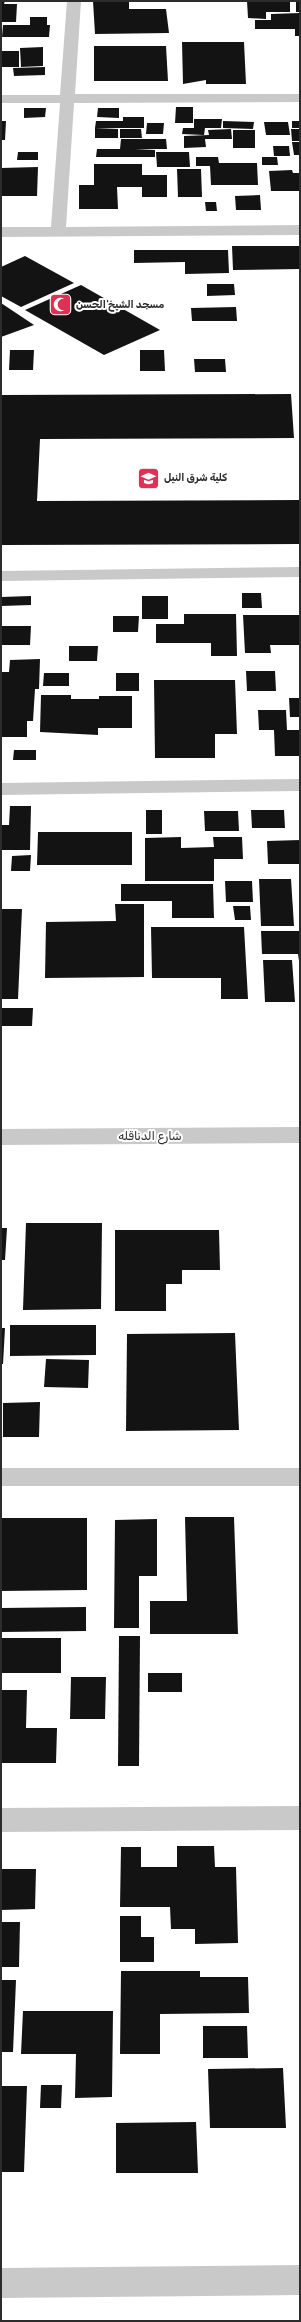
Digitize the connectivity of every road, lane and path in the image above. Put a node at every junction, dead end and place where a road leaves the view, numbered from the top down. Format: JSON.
{"nodes":[{"id":1,"x":74,"y":1,"type":"edge"},
{"id":2,"x":300,"y":98,"type":"edge"},
{"id":3,"x":1,"y":99,"type":"edge"},
{"id":4,"x":67,"y":99,"type":"junction"},
{"id":5,"x":300,"y":230,"type":"edge"},
{"id":6,"x":58,"y":231,"type":"junction"},
{"id":7,"x":1,"y":232,"type":"edge"},
{"id":8,"x":300,"y":572,"type":"edge"},
{"id":9,"x":1,"y":576,"type":"edge"},
{"id":10,"x":300,"y":784,"type":"edge"},
{"id":11,"x":1,"y":789,"type":"edge"},
{"id":12,"x":300,"y":1135,"type":"edge"},
{"id":13,"x":1,"y":1137,"type":"edge"},
{"id":14,"x":1,"y":1477,"type":"edge"},
{"id":15,"x":300,"y":1477,"type":"edge"},
{"id":16,"x":300,"y":1818,"type":"edge"},
{"id":17,"x":1,"y":1820,"type":"edge"},
{"id":18,"x":300,"y":2280,"type":"edge"},
{"id":19,"x":1,"y":2283,"type":"edge"}],
"edges":[{"from":1,"to":4,"type":"street"},
{"from":2,"to":4,"type":"street"},
{"from":3,"to":4,"type":"street"},
{"from":4,"to":6,"type":"street"},
{"from":5,"to":6,"type":"street"},
{"from":6,"to":7,"type":"street"},
{"from":8,"to":9,"type":"street"},
{"from":10,"to":11,"type":"street"},
{"from":12,"to":13,"type":"street","name":"شارع الدناقله"},
{"from":14,"to":15,"type":"street"},
{"from":16,"to":17,"type":"street"},
{"from":18,"to":19,"type":"street"}]}
